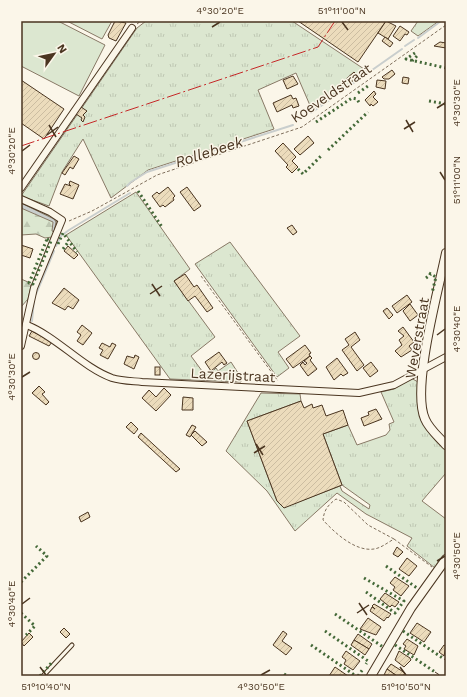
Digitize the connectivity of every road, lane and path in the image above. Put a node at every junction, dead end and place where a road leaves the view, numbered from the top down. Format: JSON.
{"nodes":[{"id":1,"x":446,"y":25,"type":"edge"},
{"id":2,"x":132,"y":28,"type":"dead end"},
{"id":3,"x":21,"y":188,"type":"edge"},
{"id":4,"x":21,"y":200,"type":"edge"},
{"id":5,"x":62,"y":220,"type":"junction"},
{"id":6,"x":446,"y":253,"type":"edge"},
{"id":7,"x":201,"y":276,"type":"dead end"},
{"id":8,"x":27,"y":325,"type":"junction"},
{"id":9,"x":21,"y":346,"type":"edge"},
{"id":10,"x":446,"y":357,"type":"edge"},
{"id":11,"x":422,"y":370,"type":"junction"},
{"id":12,"x":278,"y":381,"type":"dead end"},
{"id":13,"x":446,"y":445,"type":"edge"},
{"id":14,"x":394,"y":539,"type":"junction"},
{"id":15,"x":446,"y":559,"type":"edge"},
{"id":16,"x":437,"y":571,"type":"junction"},
{"id":17,"x":72,"y":645,"type":"dead end"},
{"id":18,"x":43,"y":676,"type":"edge"},
{"id":19,"x":371,"y":676,"type":"edge"}],
"edges":[{"from":1,"to":5,"type":"path","name":"Koeveldstraat"},
{"from":2,"to":3,"type":"street"},
{"from":4,"to":5,"type":"street"},
{"from":5,"to":8,"type":"street"},
{"from":6,"to":11,"type":"street","name":"Weverstraat"},
{"from":7,"to":12,"type":"path"},
{"from":8,"to":9,"type":"street"},
{"from":8,"to":11,"type":"street","name":"Lazerijstraat"},
{"from":10,"to":11,"type":"street","name":"Lazerijstraat"},
{"from":11,"to":13,"type":"street","name":"Weverstraat"},
{"from":14,"to":14,"type":"path"},
{"from":14,"to":16,"type":"path"},
{"from":15,"to":16,"type":"street"},
{"from":16,"to":19,"type":"street"},
{"from":17,"to":18,"type":"lane"}]}
